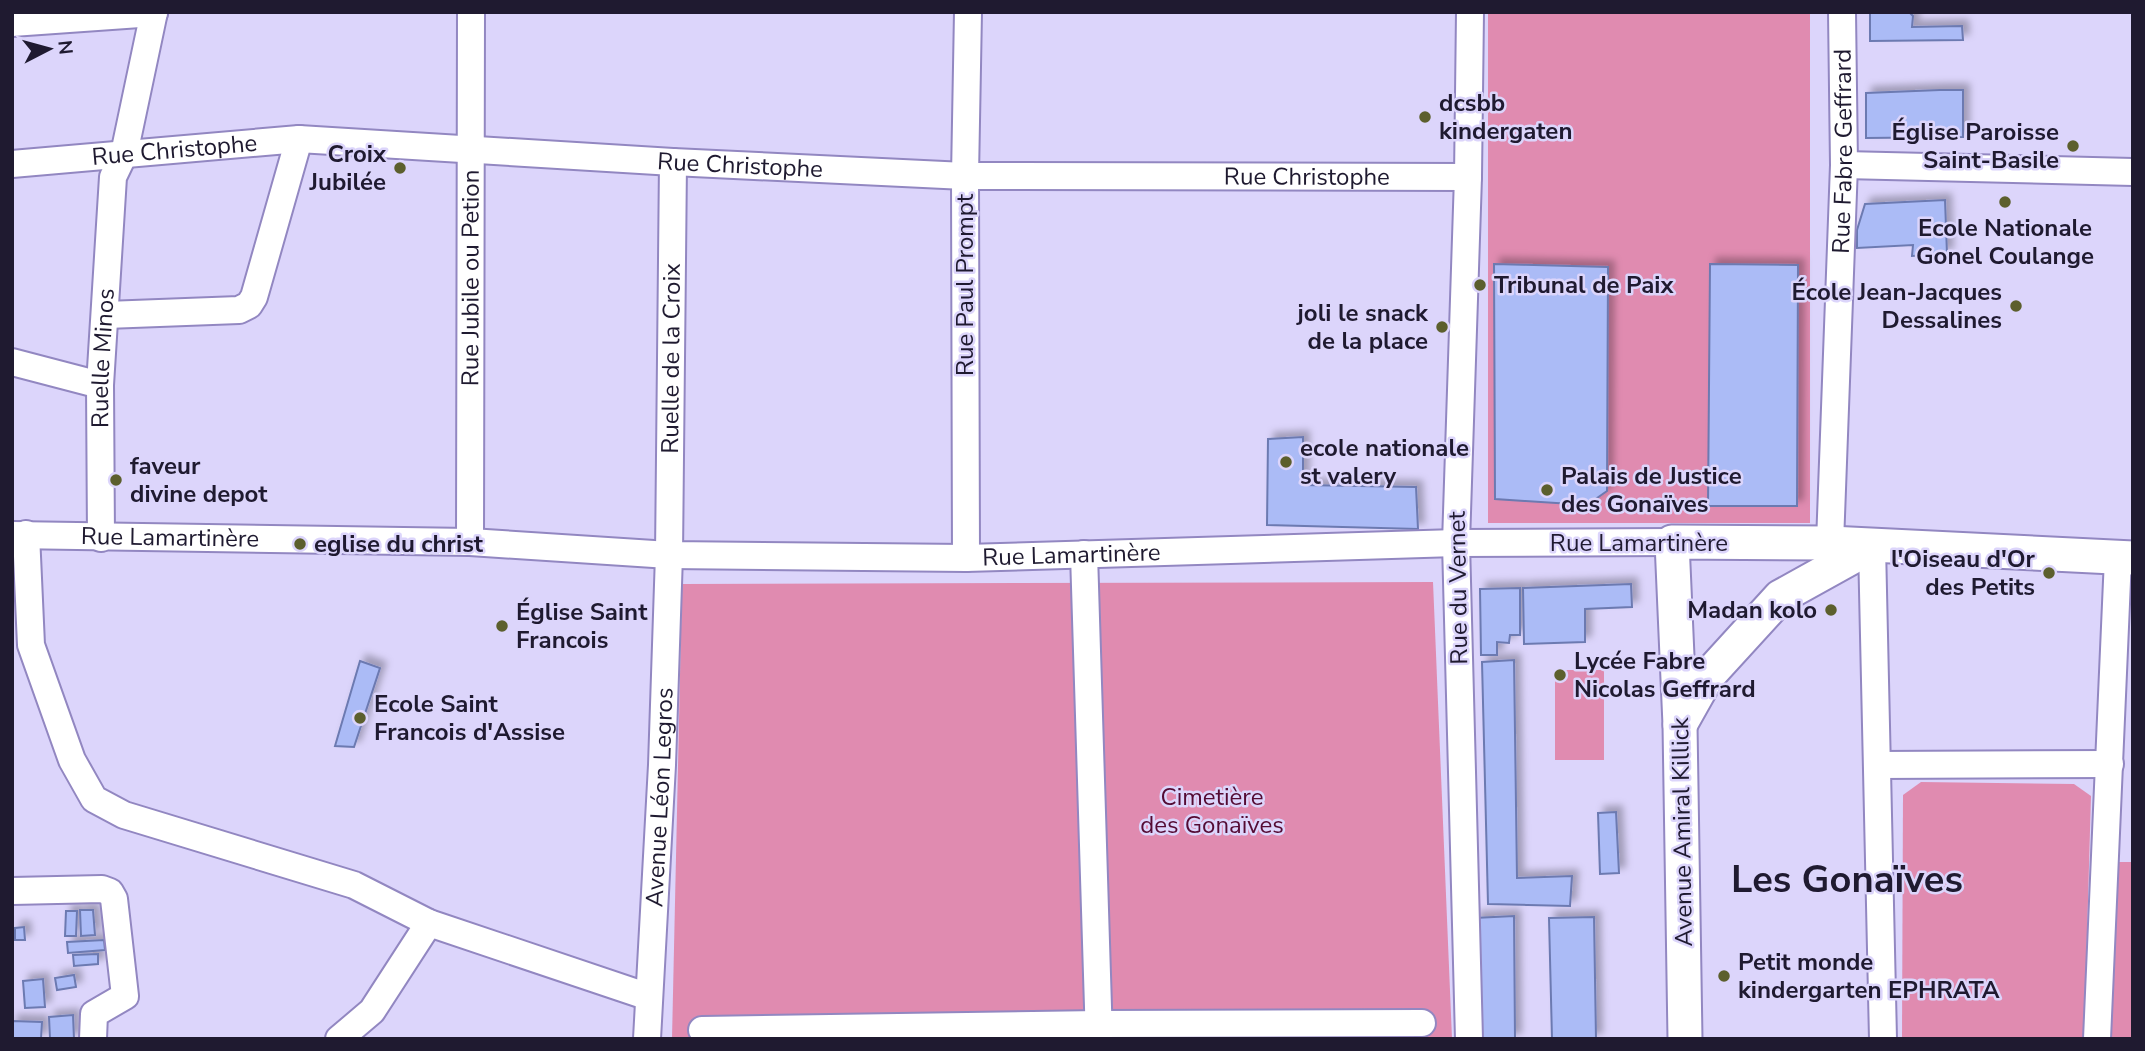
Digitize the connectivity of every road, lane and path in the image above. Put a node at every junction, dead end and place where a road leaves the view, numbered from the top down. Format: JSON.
{"nodes":[{"id":1,"x":471,"y":12,"type":"edge"},
{"id":2,"x":968,"y":12,"type":"edge"},
{"id":3,"x":1470,"y":12,"type":"edge"},
{"id":4,"x":1842,"y":12,"type":"edge"},
{"id":5,"x":154,"y":13,"type":"edge"},
{"id":6,"x":12,"y":23,"type":"edge"},
{"id":7,"x":299,"y":139,"type":"junction"},
{"id":8,"x":470,"y":148,"type":"junction"},
{"id":9,"x":673,"y":162,"type":"junction"},
{"id":10,"x":12,"y":164,"type":"edge"},
{"id":11,"x":1844,"y":165,"type":"junction"},
{"id":12,"x":118,"y":166,"type":"junction"},
{"id":13,"x":2133,"y":172,"type":"edge"},
{"id":14,"x":965,"y":176,"type":"junction"},
{"id":15,"x":1468,"y":177,"type":"junction"},
{"id":16,"x":106,"y":315,"type":"junction"},
{"id":17,"x":12,"y":362,"type":"edge"},
{"id":18,"x":100,"y":385,"type":"junction"},
{"id":19,"x":19,"y":535,"type":"edge"},
{"id":20,"x":101,"y":538,"type":"junction"},
{"id":21,"x":470,"y":542,"type":"junction"},
{"id":22,"x":1672,"y":542,"type":"junction"},
{"id":23,"x":1456,"y":543,"type":"junction"},
{"id":24,"x":1830,"y":543,"type":"junction"},
{"id":25,"x":1872,"y":546,"type":"junction"},
{"id":26,"x":1084,"y":554,"type":"junction"},
{"id":27,"x":669,"y":555,"type":"junction"},
{"id":28,"x":966,"y":558,"type":"junction"},
{"id":29,"x":2125,"y":558,"type":"edge"},
{"id":30,"x":1680,"y":725,"type":"junction"},
{"id":31,"x":2110,"y":764,"type":"junction"},
{"id":32,"x":1877,"y":765,"type":"junction"},
{"id":33,"x":12,"y":891,"type":"edge"},
{"id":34,"x":429,"y":923,"type":"junction"},
{"id":35,"x":649,"y":998,"type":"junction"},
{"id":36,"x":1422,"y":1023,"type":"dead end"},
{"id":37,"x":702,"y":1030,"type":"dead end"},
{"id":38,"x":1099,"y":1032,"type":"edge"},
{"id":39,"x":93,"y":1039,"type":"edge"},
{"id":40,"x":339,"y":1039,"type":"edge"},
{"id":41,"x":647,"y":1039,"type":"edge"},
{"id":42,"x":1469,"y":1039,"type":"edge"},
{"id":43,"x":1685,"y":1039,"type":"edge"},
{"id":44,"x":1883,"y":1039,"type":"edge"},
{"id":45,"x":2097,"y":1039,"type":"edge"}],
"edges":[{"from":1,"to":8,"type":"street","name":"Rue Jubile ou Petion"},
{"from":2,"to":14,"type":"street","name":"Rue Paul Prompt"},
{"from":3,"to":15,"type":"street","name":"Rue du Vernet"},
{"from":4,"to":11,"type":"street","name":"Rue Fabre Geffrard"},
{"from":5,"to":6,"type":"street"},
{"from":5,"to":12,"type":"street","name":"Ruelle Minos"},
{"from":7,"to":8,"type":"street","name":"Rue Christophe"},
{"from":7,"to":12,"type":"street","name":"Rue Christophe"},
{"from":7,"to":16,"type":"street"},
{"from":8,"to":9,"type":"street","name":"Rue Christophe"},
{"from":8,"to":21,"type":"street","name":"Rue Jubile ou Petion"},
{"from":9,"to":14,"type":"street","name":"Rue Christophe"},
{"from":9,"to":27,"type":"street","name":"Ruelle de la Croix"},
{"from":10,"to":12,"type":"street","name":"Rue Christophe"},
{"from":11,"to":13,"type":"street"},
{"from":11,"to":24,"type":"street","name":"Rue Fabre Geffrard"},
{"from":12,"to":16,"type":"street","name":"Ruelle Minos"},
{"from":14,"to":15,"type":"street","name":"Rue Christophe"},
{"from":14,"to":28,"type":"street","name":"Rue Paul Prompt"},
{"from":15,"to":23,"type":"street","name":"Rue du Vernet"},
{"from":16,"to":18,"type":"street","name":"Ruelle Minos"},
{"from":17,"to":18,"type":"street"},
{"from":18,"to":20,"type":"street","name":"Ruelle Minos"},
{"from":19,"to":20,"type":"street","name":"Rue Lamartinère"},
{"from":19,"to":34,"type":"street"},
{"from":20,"to":21,"type":"street","name":"Rue Lamartinère"},
{"from":21,"to":27,"type":"street","name":"Rue Lamartinère"},
{"from":22,"to":23,"type":"street","name":"Rue Lamartinère"},
{"from":22,"to":24,"type":"main road","name":"Rue Lamartinère"},
{"from":22,"to":30,"type":"main road","name":"Avenue Amiral Killick"},
{"from":23,"to":26,"type":"street","name":"Rue Lamartinère"},
{"from":23,"to":42,"type":"street","name":"Rue du Vernet"},
{"from":24,"to":25,"type":"main road","name":"Rue Lamartinère"},
{"from":25,"to":29,"type":"main road","name":"Rue Lamartinère"},
{"from":25,"to":30,"type":"main road"},
{"from":25,"to":32,"type":"street"},
{"from":26,"to":28,"type":"street","name":"Rue Lamartinère"},
{"from":26,"to":38,"type":"street"},
{"from":27,"to":28,"type":"street","name":"Rue Lamartinère"},
{"from":27,"to":35,"type":"street","name":"Avenue Léon Legros"},
{"from":29,"to":31,"type":"street"},
{"from":30,"to":43,"type":"main road","name":"Avenue Amiral Killick"},
{"from":31,"to":32,"type":"street"},
{"from":31,"to":45,"type":"street"},
{"from":32,"to":44,"type":"street"},
{"from":33,"to":39,"type":"street"},
{"from":34,"to":35,"type":"street"},
{"from":34,"to":40,"type":"street"},
{"from":35,"to":41,"type":"street","name":"Avenue Léon Legros"},
{"from":36,"to":38,"type":"street"},
{"from":37,"to":38,"type":"street"}]}
